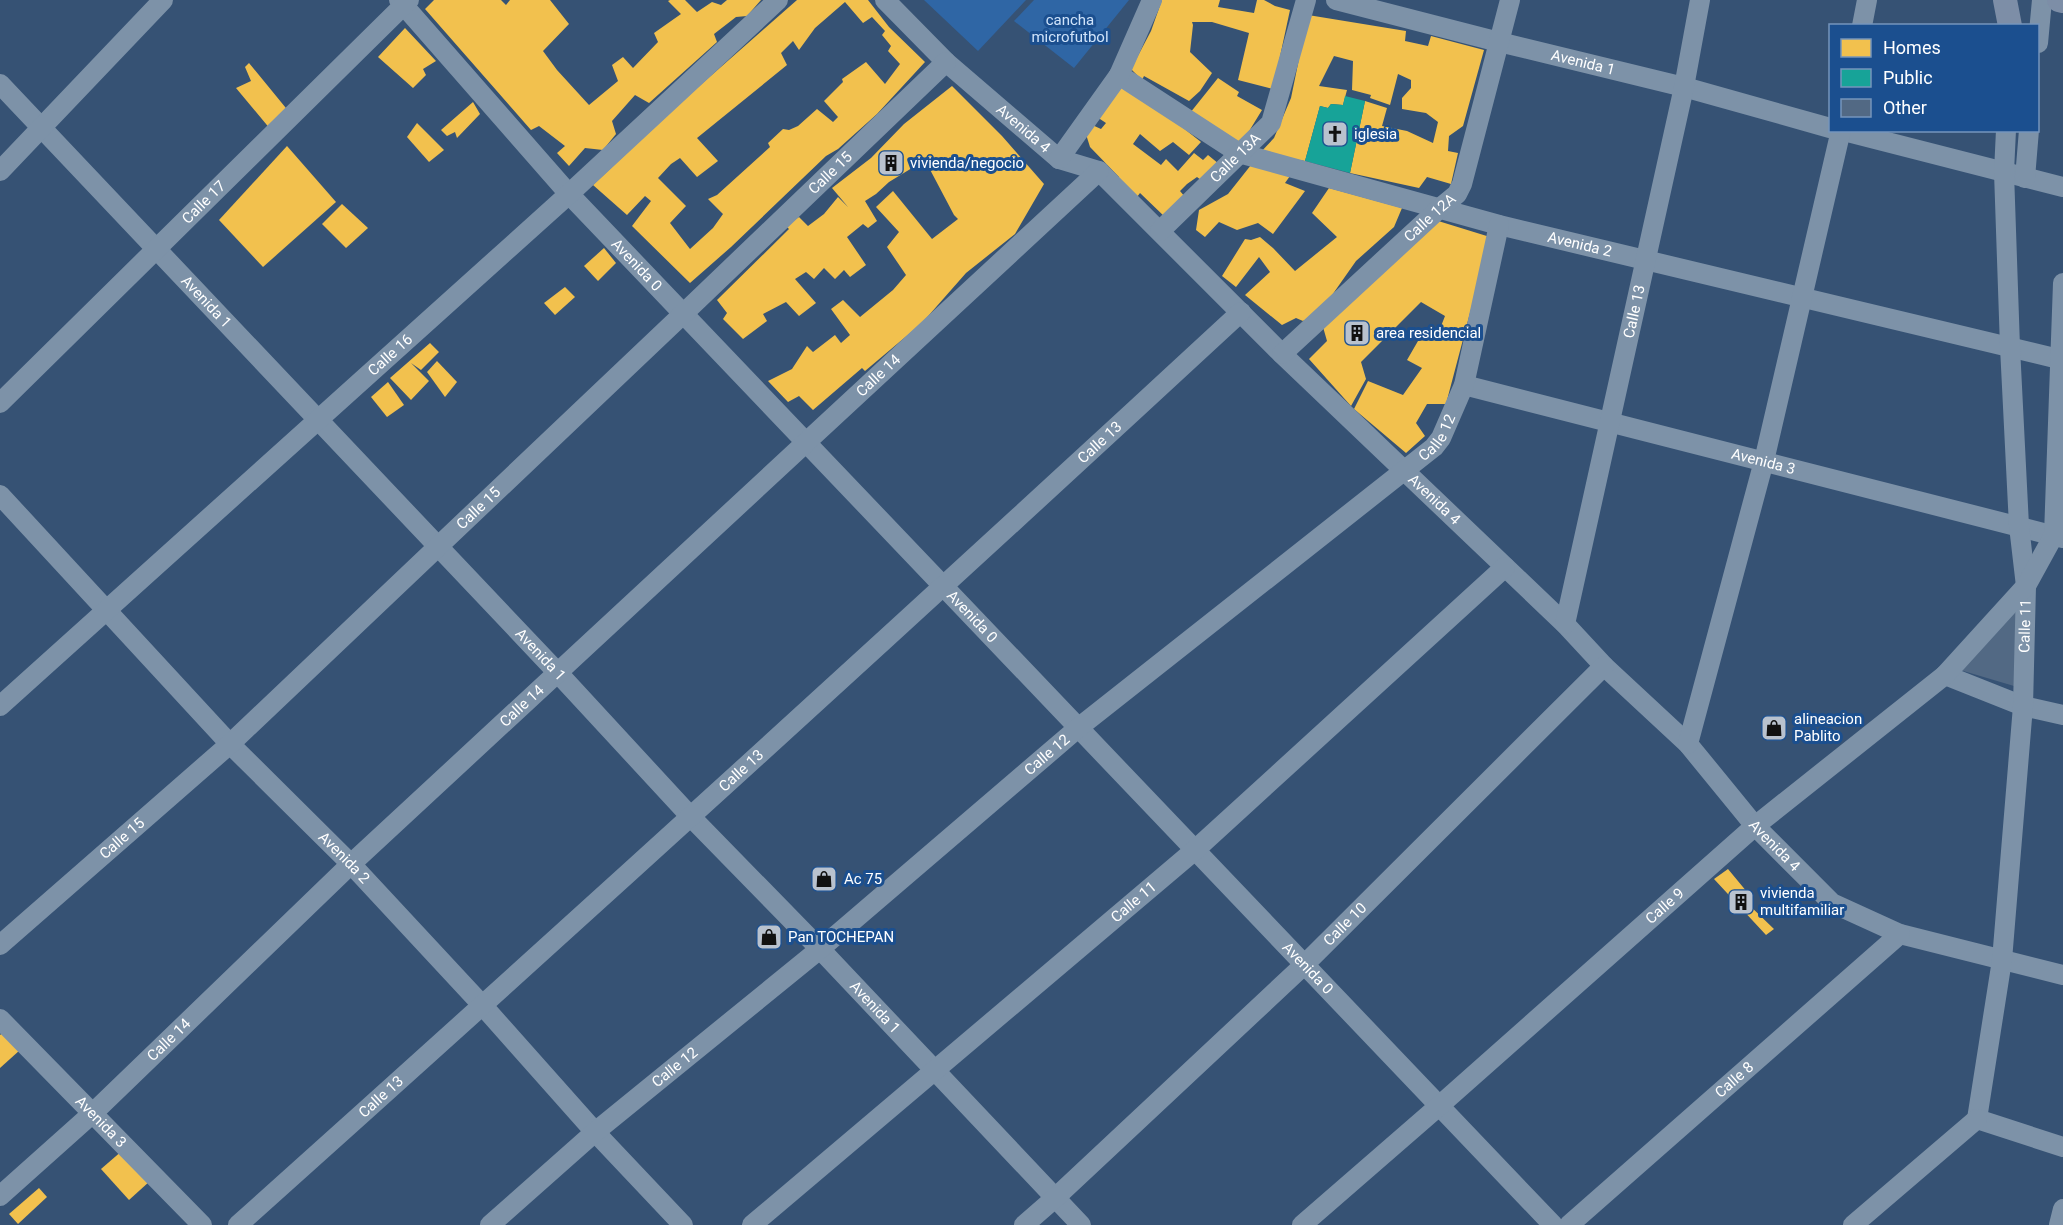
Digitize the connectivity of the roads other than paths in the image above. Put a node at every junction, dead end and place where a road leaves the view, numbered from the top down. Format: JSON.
{"nodes":[{"id":1,"x":164,"y":0,"type":"edge"},
{"id":2,"x":778,"y":0,"type":"edge"},
{"id":3,"x":885,"y":0,"type":"edge"},
{"id":4,"x":1152,"y":0,"type":"edge"},
{"id":5,"x":1306,"y":0,"type":"edge"},
{"id":6,"x":1336,"y":0,"type":"edge"},
{"id":7,"x":1510,"y":0,"type":"edge"},
{"id":8,"x":1700,"y":0,"type":"edge"},
{"id":9,"x":1867,"y":0,"type":"edge"},
{"id":10,"x":2005,"y":0,"type":"edge"},
{"id":11,"x":2019,"y":0,"type":"edge"},
{"id":12,"x":2042,"y":0,"type":"edge"},
{"id":13,"x":404,"y":2,"type":"edge"},
{"id":14,"x":1862,"y":24,"type":"edge"},
{"id":15,"x":2011,"y":24,"type":"edge"},
{"id":16,"x":2013,"y":24,"type":"edge"},
{"id":17,"x":2039,"y":26,"type":"edge"},
{"id":18,"x":1499,"y":42,"type":"junction"},
{"id":19,"x":946,"y":62,"type":"junction"},
{"id":20,"x":1119,"y":75,"type":"junction"},
{"id":21,"x":0,"y":84,"type":"edge"},
{"id":22,"x":1684,"y":87,"type":"junction"},
{"id":23,"x":1829,"y":128,"type":"edge"},
{"id":24,"x":42,"y":129,"type":"junction"},
{"id":25,"x":1841,"y":132,"type":"edge"},
{"id":26,"x":1845,"y":132,"type":"edge"},
{"id":27,"x":2006,"y":132,"type":"edge"},
{"id":28,"x":2029,"y":132,"type":"edge"},
{"id":29,"x":1239,"y":153,"type":"junction"},
{"id":30,"x":1059,"y":159,"type":"junction"},
{"id":31,"x":0,"y":171,"type":"edge"},
{"id":32,"x":1099,"y":171,"type":"junction"},
{"id":33,"x":2004,"y":172,"type":"junction"},
{"id":34,"x":2025,"y":178,"type":"junction"},
{"id":35,"x":2063,"y":187,"type":"edge"},
{"id":36,"x":569,"y":194,"type":"junction"},
{"id":37,"x":1440,"y":208,"type":"junction"},
{"id":38,"x":1499,"y":225,"type":"junction"},
{"id":39,"x":1160,"y":231,"type":"junction"},
{"id":40,"x":156,"y":248,"type":"junction"},
{"id":41,"x":1644,"y":260,"type":"junction"},
{"id":42,"x":2063,"y":283,"type":"edge"},
{"id":43,"x":1802,"y":297,"type":"junction"},
{"id":44,"x":1241,"y":312,"type":"junction"},
{"id":45,"x":683,"y":314,"type":"junction"},
{"id":46,"x":2010,"y":347,"type":"junction"},
{"id":47,"x":1282,"y":354,"type":"junction"},
{"id":48,"x":2061,"y":359,"type":"edge"},
{"id":49,"x":1464,"y":385,"type":"junction"},
{"id":50,"x":0,"y":403,"type":"edge"},
{"id":51,"x":319,"y":421,"type":"junction"},
{"id":52,"x":1609,"y":422,"type":"junction"},
{"id":53,"x":805,"y":442,"type":"junction"},
{"id":54,"x":1764,"y":461,"type":"junction"},
{"id":55,"x":1403,"y":470,"type":"junction"},
{"id":56,"x":0,"y":495,"type":"edge"},
{"id":57,"x":2019,"y":526,"type":"junction"},
{"id":58,"x":2058,"y":537,"type":"edge"},
{"id":59,"x":438,"y":546,"type":"junction"},
{"id":60,"x":1505,"y":567,"type":"junction"},
{"id":61,"x":2026,"y":586,"type":"junction"},
{"id":62,"x":944,"y":587,"type":"junction"},
{"id":63,"x":107,"y":611,"type":"junction"},
{"id":64,"x":1565,"y":624,"type":"junction"},
{"id":65,"x":1604,"y":666,"type":"junction"},
{"id":66,"x":558,"y":673,"type":"junction"},
{"id":67,"x":1945,"y":675,"type":"junction"},
{"id":68,"x":0,"y":706,"type":"edge"},
{"id":69,"x":2023,"y":706,"type":"junction"},
{"id":70,"x":2063,"y":715,"type":"edge"},
{"id":71,"x":1078,"y":728,"type":"junction"},
{"id":72,"x":230,"y":744,"type":"junction"},
{"id":73,"x":1688,"y":744,"type":"junction"},
{"id":74,"x":691,"y":817,"type":"junction"},
{"id":75,"x":1755,"y":826,"type":"junction"},
{"id":76,"x":1195,"y":850,"type":"junction"},
{"id":77,"x":351,"y":864,"type":"junction"},
{"id":78,"x":1900,"y":934,"type":"junction"},
{"id":79,"x":0,"y":945,"type":"edge"},
{"id":80,"x":820,"y":949,"type":"junction"},
{"id":81,"x":2002,"y":960,"type":"junction"},
{"id":82,"x":1304,"y":965,"type":"junction"},
{"id":83,"x":2063,"y":975,"type":"edge"},
{"id":84,"x":483,"y":1006,"type":"junction"},
{"id":85,"x":0,"y":1019,"type":"edge"},
{"id":86,"x":936,"y":1071,"type":"junction"},
{"id":87,"x":1439,"y":1106,"type":"junction"},
{"id":88,"x":94,"y":1112,"type":"junction"},
{"id":89,"x":1977,"y":1119,"type":"junction"},
{"id":90,"x":595,"y":1132,"type":"junction"},
{"id":91,"x":2063,"y":1147,"type":"edge"},
{"id":92,"x":0,"y":1196,"type":"edge"},
{"id":93,"x":1055,"y":1198,"type":"junction"},
{"id":94,"x":2063,"y":1209,"type":"edge"},
{"id":95,"x":202,"y":1225,"type":"edge"},
{"id":96,"x":238,"y":1225,"type":"edge"},
{"id":97,"x":490,"y":1225,"type":"edge"},
{"id":98,"x":683,"y":1225,"type":"edge"},
{"id":99,"x":752,"y":1225,"type":"edge"},
{"id":100,"x":1024,"y":1225,"type":"edge"},
{"id":101,"x":1081,"y":1225,"type":"edge"},
{"id":102,"x":1302,"y":1225,"type":"edge"},
{"id":103,"x":1553,"y":1225,"type":"edge"},
{"id":104,"x":1569,"y":1225,"type":"edge"},
{"id":105,"x":1853,"y":1225,"type":"edge"},
{"id":106,"x":2059,"y":1225,"type":"edge"}],
"edges":[{"from":1,"to":24,"type":"street"},
{"from":2,"to":36,"type":"street","name":"Calle 16"},
{"from":3,"to":19,"type":"street","name":"Avenida 4"},
{"from":4,"to":20,"type":"street"},
{"from":5,"to":29,"type":"street","name":"Calle 13A"},
{"from":6,"to":18,"type":"street","name":"Avenida 1"},
{"from":7,"to":18,"type":"street","name":"Calle 12A"},
{"from":8,"to":22,"type":"street","name":"Calle 13"},
{"from":9,"to":14,"type":"street"},
{"from":10,"to":15,"type":"main road"},
{"from":11,"to":16,"type":"main road"},
{"from":12,"to":17,"type":"street"},
{"from":13,"to":36,"type":"street","name":"Avenida 0"},
{"from":13,"to":40,"type":"street","name":"Calle 17"},
{"from":18,"to":22,"type":"street","name":"Avenida 1"},
{"from":18,"to":37,"type":"street","name":"Calle 12A"},
{"from":19,"to":30,"type":"street","name":"Avenida 4"},
{"from":19,"to":45,"type":"street","name":"Calle 15"},
{"from":20,"to":29,"type":"street","name":"Avenida 2"},
{"from":20,"to":30,"type":"street"},
{"from":21,"to":24,"type":"street","name":"Avenida 1"},
{"from":22,"to":23,"type":"street","name":"Avenida 1"},
{"from":22,"to":41,"type":"street","name":"Calle 13"},
{"from":24,"to":31,"type":"street"},
{"from":24,"to":40,"type":"street","name":"Avenida 1"},
{"from":25,"to":43,"type":"street"},
{"from":26,"to":33,"type":"street"},
{"from":27,"to":33,"type":"street","name":"Calle 11"},
{"from":28,"to":34,"type":"street"},
{"from":29,"to":37,"type":"street","name":"Avenida 2"},
{"from":29,"to":39,"type":"street","name":"Calle 13A"},
{"from":30,"to":32,"type":"street","name":"Avenida 4"},
{"from":32,"to":39,"type":"street","name":"Avenida 4"},
{"from":32,"to":53,"type":"street","name":"Calle 14"},
{"from":33,"to":34,"type":"street"},
{"from":33,"to":46,"type":"street","name":"Calle 11"},
{"from":34,"to":35,"type":"street"},
{"from":36,"to":45,"type":"street","name":"Avenida 0"},
{"from":36,"to":51,"type":"street","name":"Calle 16"},
{"from":37,"to":38,"type":"street","name":"Avenida 2"},
{"from":37,"to":47,"type":"street","name":"Calle 12A"},
{"from":38,"to":41,"type":"street","name":"Avenida 2"},
{"from":38,"to":49,"type":"street","name":"Calle 12"},
{"from":39,"to":44,"type":"street","name":"Avenida 4"},
{"from":40,"to":50,"type":"street","name":"Calle 17"},
{"from":40,"to":51,"type":"street","name":"Avenida 1"},
{"from":41,"to":43,"type":"street","name":"Avenida 2"},
{"from":41,"to":52,"type":"street","name":"Calle 13"},
{"from":42,"to":48,"type":"street"},
{"from":43,"to":46,"type":"street","name":"Avenida 2"},
{"from":43,"to":54,"type":"street"},
{"from":44,"to":47,"type":"street","name":"Avenida 4"},
{"from":44,"to":62,"type":"street","name":"Calle 13"},
{"from":45,"to":53,"type":"street","name":"Avenida 0"},
{"from":45,"to":59,"type":"street","name":"Calle 15"},
{"from":46,"to":48,"type":"street","name":"Avenida 2"},
{"from":46,"to":57,"type":"street","name":"Calle 11"},
{"from":47,"to":55,"type":"street","name":"Avenida 4"},
{"from":48,"to":58,"type":"street"},
{"from":49,"to":52,"type":"street","name":"Avenida 3"},
{"from":49,"to":55,"type":"street","name":"Calle 12"},
{"from":51,"to":59,"type":"street","name":"Avenida 1"},
{"from":51,"to":63,"type":"street","name":"Calle 16"},
{"from":52,"to":54,"type":"street","name":"Avenida 3"},
{"from":52,"to":64,"type":"street","name":"Calle 13"},
{"from":53,"to":62,"type":"street","name":"Avenida 0"},
{"from":53,"to":66,"type":"street","name":"Calle 14"},
{"from":54,"to":57,"type":"street","name":"Avenida 3"},
{"from":54,"to":73,"type":"street"},
{"from":55,"to":60,"type":"street","name":"Avenida 4"},
{"from":55,"to":71,"type":"street","name":"Calle 12"},
{"from":56,"to":63,"type":"street","name":"Avenida 2"},
{"from":57,"to":58,"type":"street","name":"Avenida 3"},
{"from":57,"to":61,"type":"street","name":"Calle 11"},
{"from":58,"to":61,"type":"street"},
{"from":59,"to":66,"type":"street","name":"Avenida 1"},
{"from":59,"to":72,"type":"street","name":"Calle 15"},
{"from":60,"to":64,"type":"street","name":"Avenida 4"},
{"from":60,"to":76,"type":"street","name":"Calle 11"},
{"from":61,"to":67,"type":"street","name":"Calle 9"},
{"from":61,"to":69,"type":"street","name":"Calle 11"},
{"from":62,"to":71,"type":"street","name":"Avenida 0"},
{"from":62,"to":74,"type":"street","name":"Calle 13"},
{"from":63,"to":68,"type":"street","name":"Calle 16"},
{"from":63,"to":72,"type":"street","name":"Avenida 2"},
{"from":64,"to":65,"type":"street","name":"Avenida 4"},
{"from":65,"to":73,"type":"street","name":"Avenida 4"},
{"from":65,"to":82,"type":"street","name":"Calle 10"},
{"from":66,"to":74,"type":"street","name":"Avenida 1"},
{"from":66,"to":77,"type":"street","name":"Calle 14"},
{"from":67,"to":69,"type":"street"},
{"from":67,"to":75,"type":"street","name":"Calle 9"},
{"from":69,"to":70,"type":"street"},
{"from":69,"to":81,"type":"street","name":"Calle 11"},
{"from":71,"to":76,"type":"street","name":"Avenida 0"},
{"from":71,"to":80,"type":"street","name":"Calle 12"},
{"from":72,"to":77,"type":"street","name":"Avenida 2"},
{"from":72,"to":79,"type":"street","name":"Calle 15"},
{"from":73,"to":75,"type":"street","name":"Avenida 4"},
{"from":74,"to":80,"type":"street","name":"Avenida 1"},
{"from":74,"to":84,"type":"street","name":"Calle 13"},
{"from":75,"to":78,"type":"street","name":"Avenida 4"},
{"from":75,"to":87,"type":"street","name":"Calle 9"},
{"from":76,"to":82,"type":"street","name":"Avenida 0"},
{"from":76,"to":86,"type":"street","name":"Calle 11"},
{"from":77,"to":84,"type":"street","name":"Avenida 2"},
{"from":77,"to":88,"type":"street","name":"Calle 14"},
{"from":78,"to":81,"type":"street","name":"Avenida 4"},
{"from":78,"to":104,"type":"street","name":"Calle 8"},
{"from":80,"to":86,"type":"street","name":"Avenida 1"},
{"from":80,"to":90,"type":"street","name":"Calle 12"},
{"from":81,"to":83,"type":"street","name":"Avenida 4"},
{"from":81,"to":89,"type":"street","name":"Calle 11"},
{"from":82,"to":87,"type":"street","name":"Avenida 0"},
{"from":82,"to":93,"type":"street","name":"Calle 10"},
{"from":84,"to":90,"type":"street","name":"Avenida 2"},
{"from":84,"to":96,"type":"street","name":"Calle 13"},
{"from":85,"to":88,"type":"street","name":"Avenida 3"},
{"from":86,"to":93,"type":"street","name":"Avenida 1"},
{"from":86,"to":99,"type":"street","name":"Calle 11"},
{"from":87,"to":102,"type":"street","name":"Calle 9"},
{"from":87,"to":103,"type":"street","name":"Avenida 0"},
{"from":88,"to":92,"type":"street","name":"Calle 14"},
{"from":88,"to":95,"type":"street","name":"Avenida 3"},
{"from":89,"to":91,"type":"street"},
{"from":89,"to":105,"type":"street"},
{"from":90,"to":97,"type":"street","name":"Calle 12"},
{"from":90,"to":98,"type":"street","name":"Avenida 2"},
{"from":93,"to":100,"type":"street","name":"Calle 10"},
{"from":93,"to":101,"type":"street","name":"Avenida 1"},
{"from":94,"to":106,"type":"street"}]}
